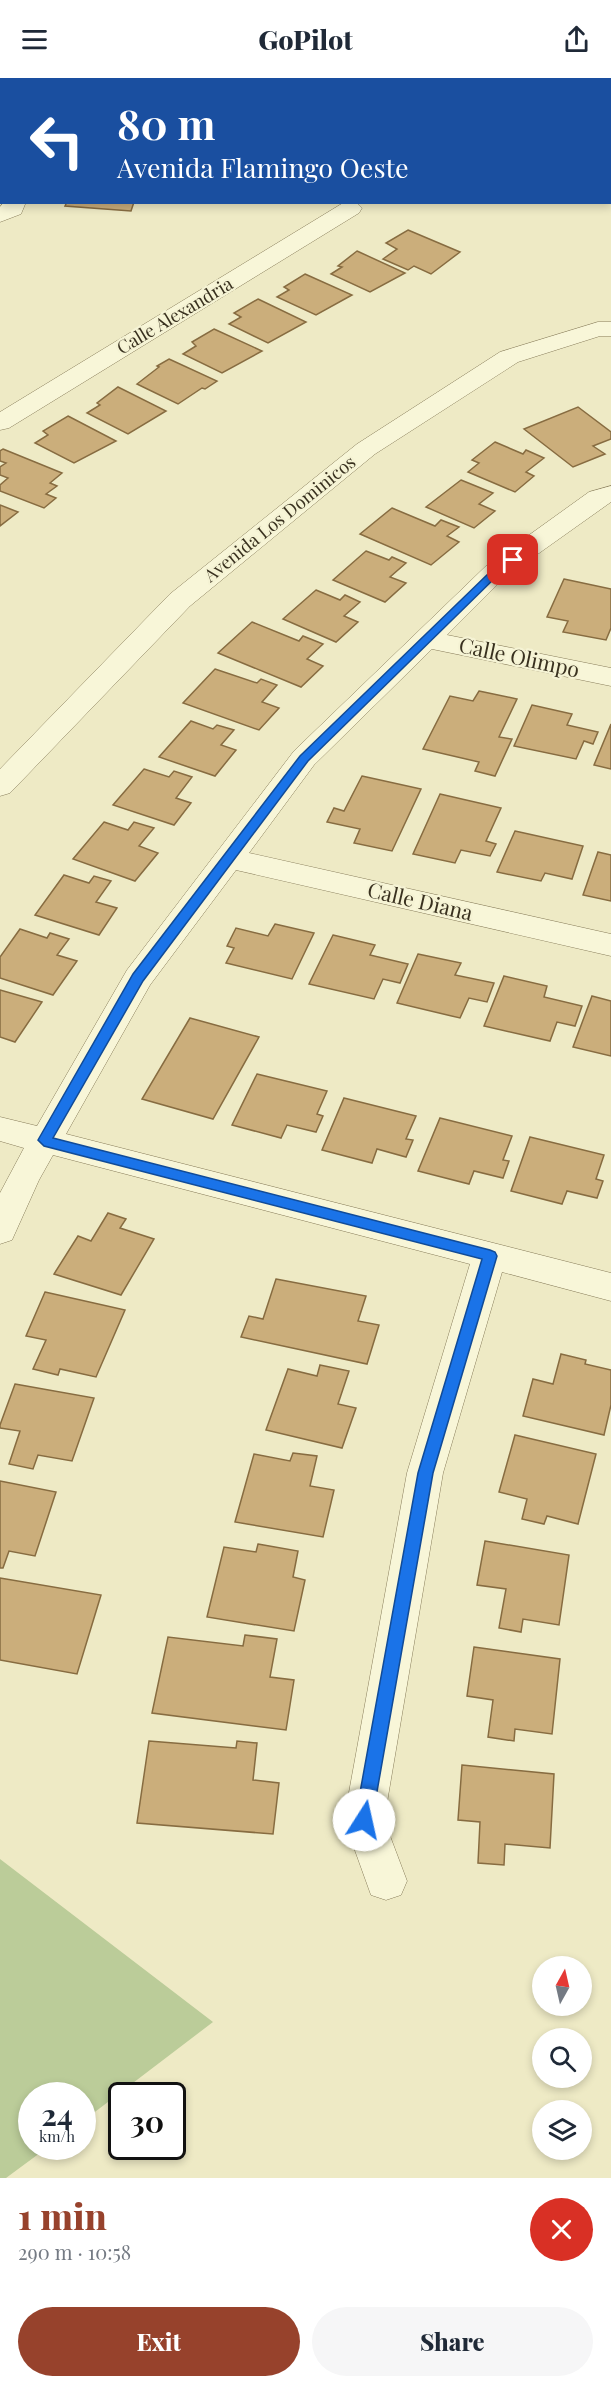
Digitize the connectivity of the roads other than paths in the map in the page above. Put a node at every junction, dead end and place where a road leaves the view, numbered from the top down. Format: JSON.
{"nodes":[{"id":1,"x":14,"y":204,"type":"edge"},
{"id":2,"x":351,"y":208,"type":"dead end"},
{"id":3,"x":0,"y":215,"type":"edge"},
{"id":4,"x":611,"y":329,"type":"edge"},
{"id":5,"x":0,"y":423,"type":"edge"},
{"id":6,"x":611,"y":494,"type":"edge"},
{"id":7,"x":427,"y":639,"type":"junction"},
{"id":8,"x":611,"y":677,"type":"edge"},
{"id":9,"x":0,"y":786,"type":"edge"},
{"id":10,"x":228,"y":858,"type":"junction"},
{"id":11,"x":611,"y":945,"type":"edge"},
{"id":12,"x":0,"y":1129,"type":"edge"},
{"id":13,"x":44,"y":1140,"type":"junction"},
{"id":14,"x":0,"y":1231,"type":"edge"},
{"id":15,"x":490,"y":1256,"type":"junction"},
{"id":16,"x":611,"y":1287,"type":"edge"},
{"id":17,"x":386,"y":1881,"type":"dead end"}],
"edges":[{"from":1,"to":3,"type":"street"},
{"from":2,"to":5,"type":"street","name":"Calle Alexandria"},
{"from":4,"to":9,"type":"street","name":"Avenida Los Dominicos"},
{"from":6,"to":7,"type":"street"},
{"from":7,"to":8,"type":"street","name":"Calle Olimpo"},
{"from":7,"to":10,"type":"street"},
{"from":10,"to":11,"type":"street","name":"Calle Diana"},
{"from":10,"to":13,"type":"street"},
{"from":12,"to":13,"type":"street"},
{"from":13,"to":14,"type":"street"},
{"from":13,"to":15,"type":"street"},
{"from":15,"to":16,"type":"street"},
{"from":15,"to":17,"type":"street"}]}
